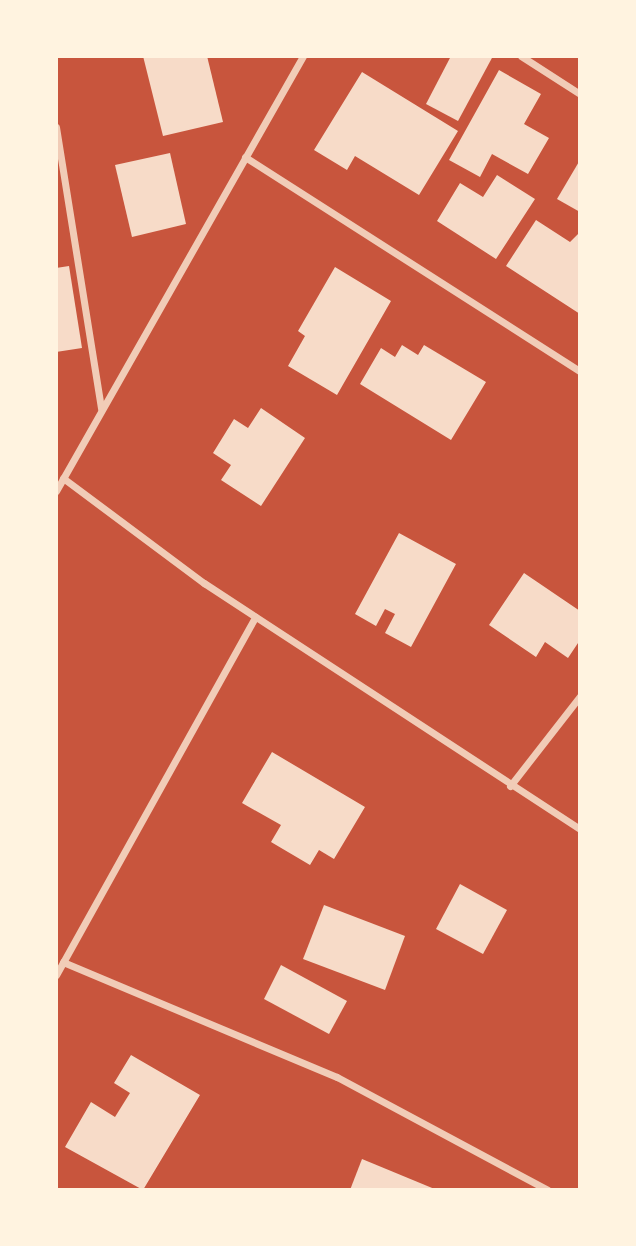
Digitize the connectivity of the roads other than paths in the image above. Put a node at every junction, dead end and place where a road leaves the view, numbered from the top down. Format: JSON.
{"nodes":[{"id":1,"x":303,"y":56,"type":"edge"},
{"id":2,"x":521,"y":56,"type":"edge"},
{"id":3,"x":580,"y":94,"type":"edge"},
{"id":4,"x":56,"y":127,"type":"edge"},
{"id":5,"x":245,"y":157,"type":"junction"},
{"id":6,"x":66,"y":167,"type":"junction"},
{"id":7,"x":56,"y":171,"type":"edge"},
{"id":8,"x":580,"y":371,"type":"edge"},
{"id":9,"x":100,"y":408,"type":"junction"},
{"id":10,"x":63,"y":478,"type":"junction"},
{"id":11,"x":56,"y":491,"type":"edge"},
{"id":12,"x":255,"y":617,"type":"junction"},
{"id":13,"x":580,"y":696,"type":"edge"},
{"id":14,"x":510,"y":786,"type":"junction"},
{"id":15,"x":580,"y":829,"type":"edge"},
{"id":16,"x":63,"y":961,"type":"junction"},
{"id":17,"x":56,"y":975,"type":"edge"},
{"id":18,"x":548,"y":1190,"type":"edge"}],
"edges":[{"from":1,"to":5,"type":"street"},
{"from":2,"to":3,"type":"street"},
{"from":4,"to":6,"type":"street"},
{"from":5,"to":8,"type":"street"},
{"from":5,"to":9,"type":"street"},
{"from":6,"to":7,"type":"street"},
{"from":6,"to":9,"type":"street"},
{"from":9,"to":10,"type":"street"},
{"from":10,"to":11,"type":"street"},
{"from":10,"to":12,"type":"street"},
{"from":12,"to":14,"type":"street"},
{"from":12,"to":16,"type":"street"},
{"from":13,"to":14,"type":"street"},
{"from":14,"to":15,"type":"street"},
{"from":16,"to":17,"type":"street"},
{"from":16,"to":18,"type":"street"}]}
